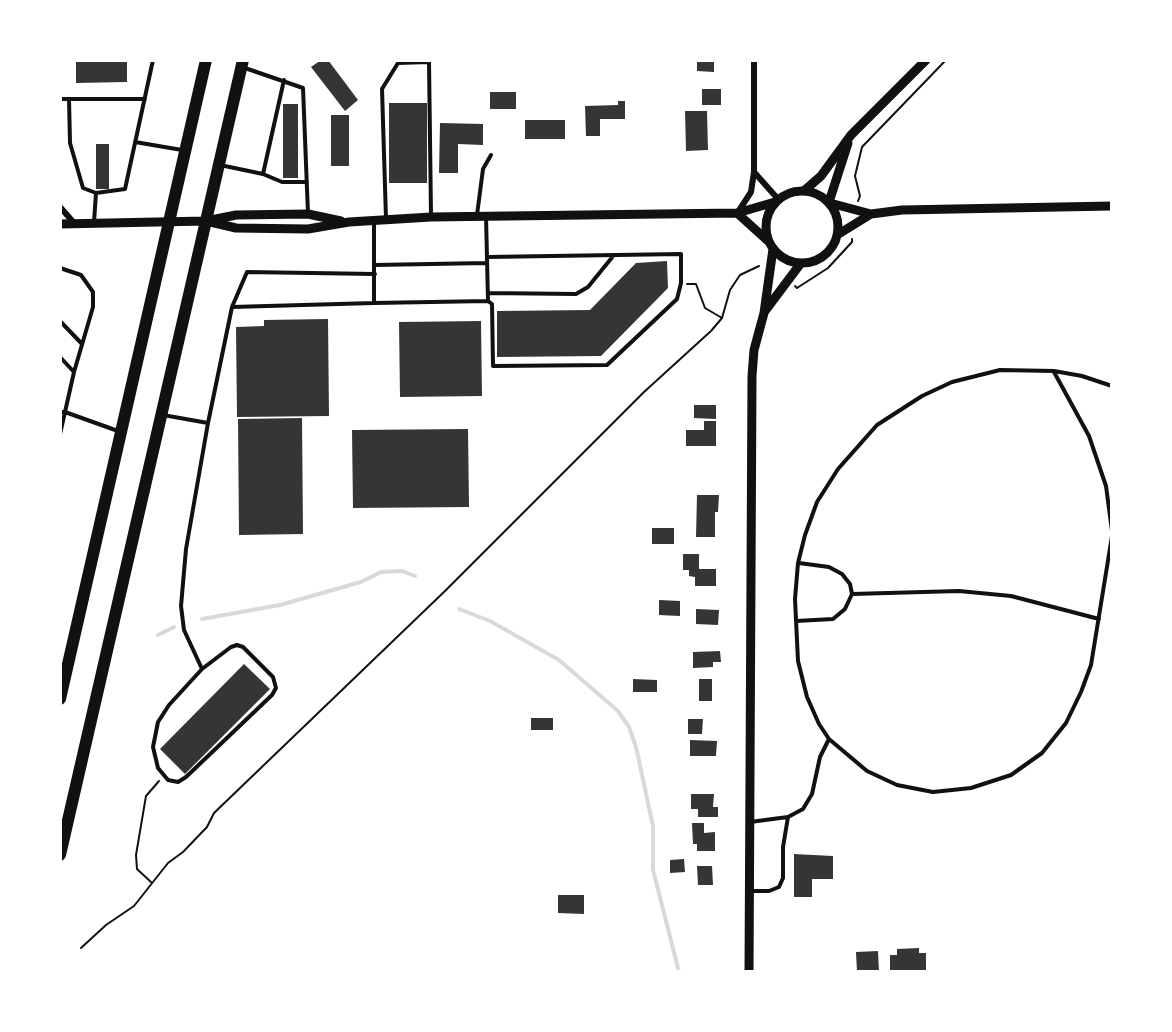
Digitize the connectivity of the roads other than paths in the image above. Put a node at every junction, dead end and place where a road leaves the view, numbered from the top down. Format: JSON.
{"nodes":[{"id":1,"x":153,"y":60,"type":"edge"},
{"id":2,"x":206,"y":60,"type":"edge"},
{"id":3,"x":754,"y":60,"type":"edge"},
{"id":4,"x":926,"y":60,"type":"edge"},
{"id":5,"x":242,"y":63,"type":"edge"},
{"id":6,"x":284,"y":80,"type":"junction"},
{"id":7,"x":60,"y":99,"type":"edge"},
{"id":8,"x":69,"y":99,"type":"junction"},
{"id":9,"x":145,"y":99,"type":"junction"},
{"id":10,"x":851,"y":135,"type":"junction"},
{"id":11,"x":135,"y":142,"type":"junction"},
{"id":12,"x":186,"y":150,"type":"junction"},
{"id":13,"x":491,"y":155,"type":"dead end"},
{"id":14,"x":220,"y":165,"type":"junction"},
{"id":15,"x":754,"y":172,"type":"junction"},
{"id":16,"x":263,"y":174,"type":"junction"},
{"id":17,"x":307,"y":182,"type":"junction"},
{"id":18,"x":805,"y":190,"type":"junction"},
{"id":19,"x":96,"y":193,"type":"junction"},
{"id":20,"x":776,"y":200,"type":"junction"},
{"id":21,"x":829,"y":203,"type":"junction"},
{"id":22,"x":1112,"y":206,"type":"edge"},
{"id":23,"x":60,"y":207,"type":"edge"},
{"id":24,"x":737,"y":213,"type":"junction"},
{"id":25,"x":308,"y":214,"type":"junction"},
{"id":26,"x":871,"y":214,"type":"junction"},
{"id":27,"x":481,"y":216,"type":"junction"},
{"id":28,"x":431,"y":217,"type":"junction"},
{"id":29,"x":386,"y":219,"type":"junction"},
{"id":30,"x":374,"y":220,"type":"junction"},
{"id":31,"x":171,"y":221,"type":"junction"},
{"id":32,"x":206,"y":221,"type":"junction"},
{"id":33,"x":94,"y":222,"type":"junction"},
{"id":34,"x":349,"y":222,"type":"junction"},
{"id":35,"x":60,"y":224,"type":"edge"},
{"id":36,"x":75,"y":224,"type":"junction"},
{"id":37,"x":837,"y":235,"type":"junction"},
{"id":38,"x":770,"y":245,"type":"junction"},
{"id":39,"x":614,"y":255,"type":"junction"},
{"id":40,"x":487,"y":260,"type":"junction"},
{"id":41,"x":801,"y":263,"type":"junction"},
{"id":42,"x":374,"y":265,"type":"junction"},
{"id":43,"x":60,"y":267,"type":"edge"},
{"id":44,"x":375,"y":274,"type":"junction"},
{"id":45,"x":488,"y":293,"type":"junction"},
{"id":46,"x":488,"y":301,"type":"junction"},
{"id":47,"x":374,"y":303,"type":"junction"},
{"id":48,"x":232,"y":307,"type":"junction"},
{"id":49,"x":764,"y":313,"type":"junction"},
{"id":50,"x":60,"y":321,"type":"edge"},
{"id":51,"x":82,"y":344,"type":"junction"},
{"id":52,"x":60,"y":357,"type":"edge"},
{"id":53,"x":1054,"y":371,"type":"junction"},
{"id":54,"x":74,"y":372,"type":"junction"},
{"id":55,"x":1112,"y":386,"type":"edge"},
{"id":56,"x":62,"y":412,"type":"edge"},
{"id":57,"x":162,"y":415,"type":"junction"},
{"id":58,"x":208,"y":423,"type":"junction"},
{"id":59,"x":121,"y":433,"type":"junction"},
{"id":60,"x":60,"y":434,"type":"edge"},
{"id":61,"x":1112,"y":531,"type":"edge"},
{"id":62,"x":1112,"y":536,"type":"edge"},
{"id":63,"x":798,"y":563,"type":"junction"},
{"id":64,"x":1106,"y":579,"type":"junction"},
{"id":65,"x":1112,"y":579,"type":"edge"},
{"id":66,"x":852,"y":594,"type":"junction"},
{"id":67,"x":1099,"y":620,"type":"junction"},
{"id":68,"x":796,"y":621,"type":"junction"},
{"id":69,"x":202,"y":669,"type":"junction"},
{"id":70,"x":60,"y":699,"type":"edge"},
{"id":71,"x":829,"y":739,"type":"junction"},
{"id":72,"x":788,"y":817,"type":"junction"},
{"id":73,"x":749,"y":822,"type":"junction"},
{"id":74,"x":60,"y":855,"type":"edge"},
{"id":75,"x":749,"y":891,"type":"junction"},
{"id":76,"x":749,"y":972,"type":"edge"}],
"edges":[{"from":1,"to":9,"type":"lane"},
{"from":2,"to":12,"type":"main road"},
{"from":3,"to":15,"type":"street"},
{"from":4,"to":10,"type":"street"},
{"from":5,"to":6,"type":"lane"},
{"from":5,"to":14,"type":"main road"},
{"from":6,"to":16,"type":"lane"},
{"from":6,"to":17,"type":"lane"},
{"from":7,"to":8,"type":"lane"},
{"from":8,"to":9,"type":"lane"},
{"from":8,"to":19,"type":"lane"},
{"from":9,"to":11,"type":"lane"},
{"from":10,"to":18,"type":"street"},
{"from":10,"to":21,"type":"street"},
{"from":11,"to":12,"type":"lane"},
{"from":11,"to":19,"type":"lane"},
{"from":12,"to":31,"type":"main road"},
{"from":13,"to":27,"type":"lane"},
{"from":14,"to":16,"type":"lane"},
{"from":14,"to":32,"type":"main road"},
{"from":15,"to":20,"type":"street"},
{"from":15,"to":24,"type":"street"},
{"from":16,"to":17,"type":"lane"},
{"from":17,"to":25,"type":"lane"},
{"from":18,"to":20,"type":"street"},
{"from":18,"to":21,"type":"street"},
{"from":19,"to":33,"type":"lane"},
{"from":20,"to":24,"type":"street"},
{"from":20,"to":38,"type":"street"},
{"from":21,"to":26,"type":"street"},
{"from":21,"to":37,"type":"street"},
{"from":22,"to":26,"type":"street"},
{"from":23,"to":36,"type":"street"},
{"from":24,"to":27,"type":"street"},
{"from":24,"to":38,"type":"street"},
{"from":25,"to":32,"type":"street"},
{"from":25,"to":34,"type":"street"},
{"from":26,"to":37,"type":"street"},
{"from":27,"to":28,"type":"street"},
{"from":27,"to":40,"type":"lane"},
{"from":28,"to":29,"type":"street"},
{"from":28,"to":29,"type":"lane"},
{"from":29,"to":30,"type":"street"},
{"from":30,"to":34,"type":"street"},
{"from":30,"to":42,"type":"lane"},
{"from":31,"to":32,"type":"street"},
{"from":31,"to":33,"type":"street"},
{"from":31,"to":59,"type":"main road"},
{"from":32,"to":34,"type":"street"},
{"from":32,"to":57,"type":"main road"},
{"from":33,"to":36,"type":"street"},
{"from":35,"to":36,"type":"street"},
{"from":37,"to":41,"type":"street"},
{"from":38,"to":41,"type":"street"},
{"from":38,"to":49,"type":"street"},
{"from":39,"to":40,"type":"lane"},
{"from":39,"to":45,"type":"lane"},
{"from":39,"to":46,"type":"lane"},
{"from":40,"to":42,"type":"lane"},
{"from":40,"to":45,"type":"lane"},
{"from":41,"to":49,"type":"street"},
{"from":42,"to":44,"type":"lane"},
{"from":43,"to":51,"type":"lane"},
{"from":44,"to":47,"type":"lane"},
{"from":44,"to":48,"type":"lane"},
{"from":45,"to":46,"type":"lane"},
{"from":46,"to":47,"type":"lane"},
{"from":47,"to":48,"type":"lane"},
{"from":48,"to":58,"type":"lane"},
{"from":49,"to":73,"type":"street"},
{"from":50,"to":51,"type":"lane"},
{"from":51,"to":54,"type":"lane"},
{"from":52,"to":54,"type":"lane"},
{"from":53,"to":55,"type":"lane"},
{"from":53,"to":61,"type":"lane"},
{"from":53,"to":63,"type":"lane"},
{"from":54,"to":56,"type":"lane"},
{"from":56,"to":59,"type":"lane"},
{"from":56,"to":60,"type":"lane"},
{"from":57,"to":58,"type":"lane"},
{"from":57,"to":74,"type":"main road"},
{"from":58,"to":69,"type":"lane"},
{"from":59,"to":70,"type":"main road"},
{"from":62,"to":64,"type":"lane"},
{"from":63,"to":66,"type":"lane"},
{"from":63,"to":68,"type":"lane"},
{"from":64,"to":65,"type":"lane"},
{"from":64,"to":67,"type":"lane"},
{"from":66,"to":67,"type":"lane"},
{"from":66,"to":68,"type":"lane"},
{"from":67,"to":71,"type":"lane"},
{"from":68,"to":71,"type":"lane"},
{"from":69,"to":69,"type":"lane"},
{"from":71,"to":72,"type":"lane"},
{"from":72,"to":73,"type":"lane"},
{"from":72,"to":75,"type":"lane"},
{"from":73,"to":75,"type":"street"},
{"from":75,"to":76,"type":"street"}]}
